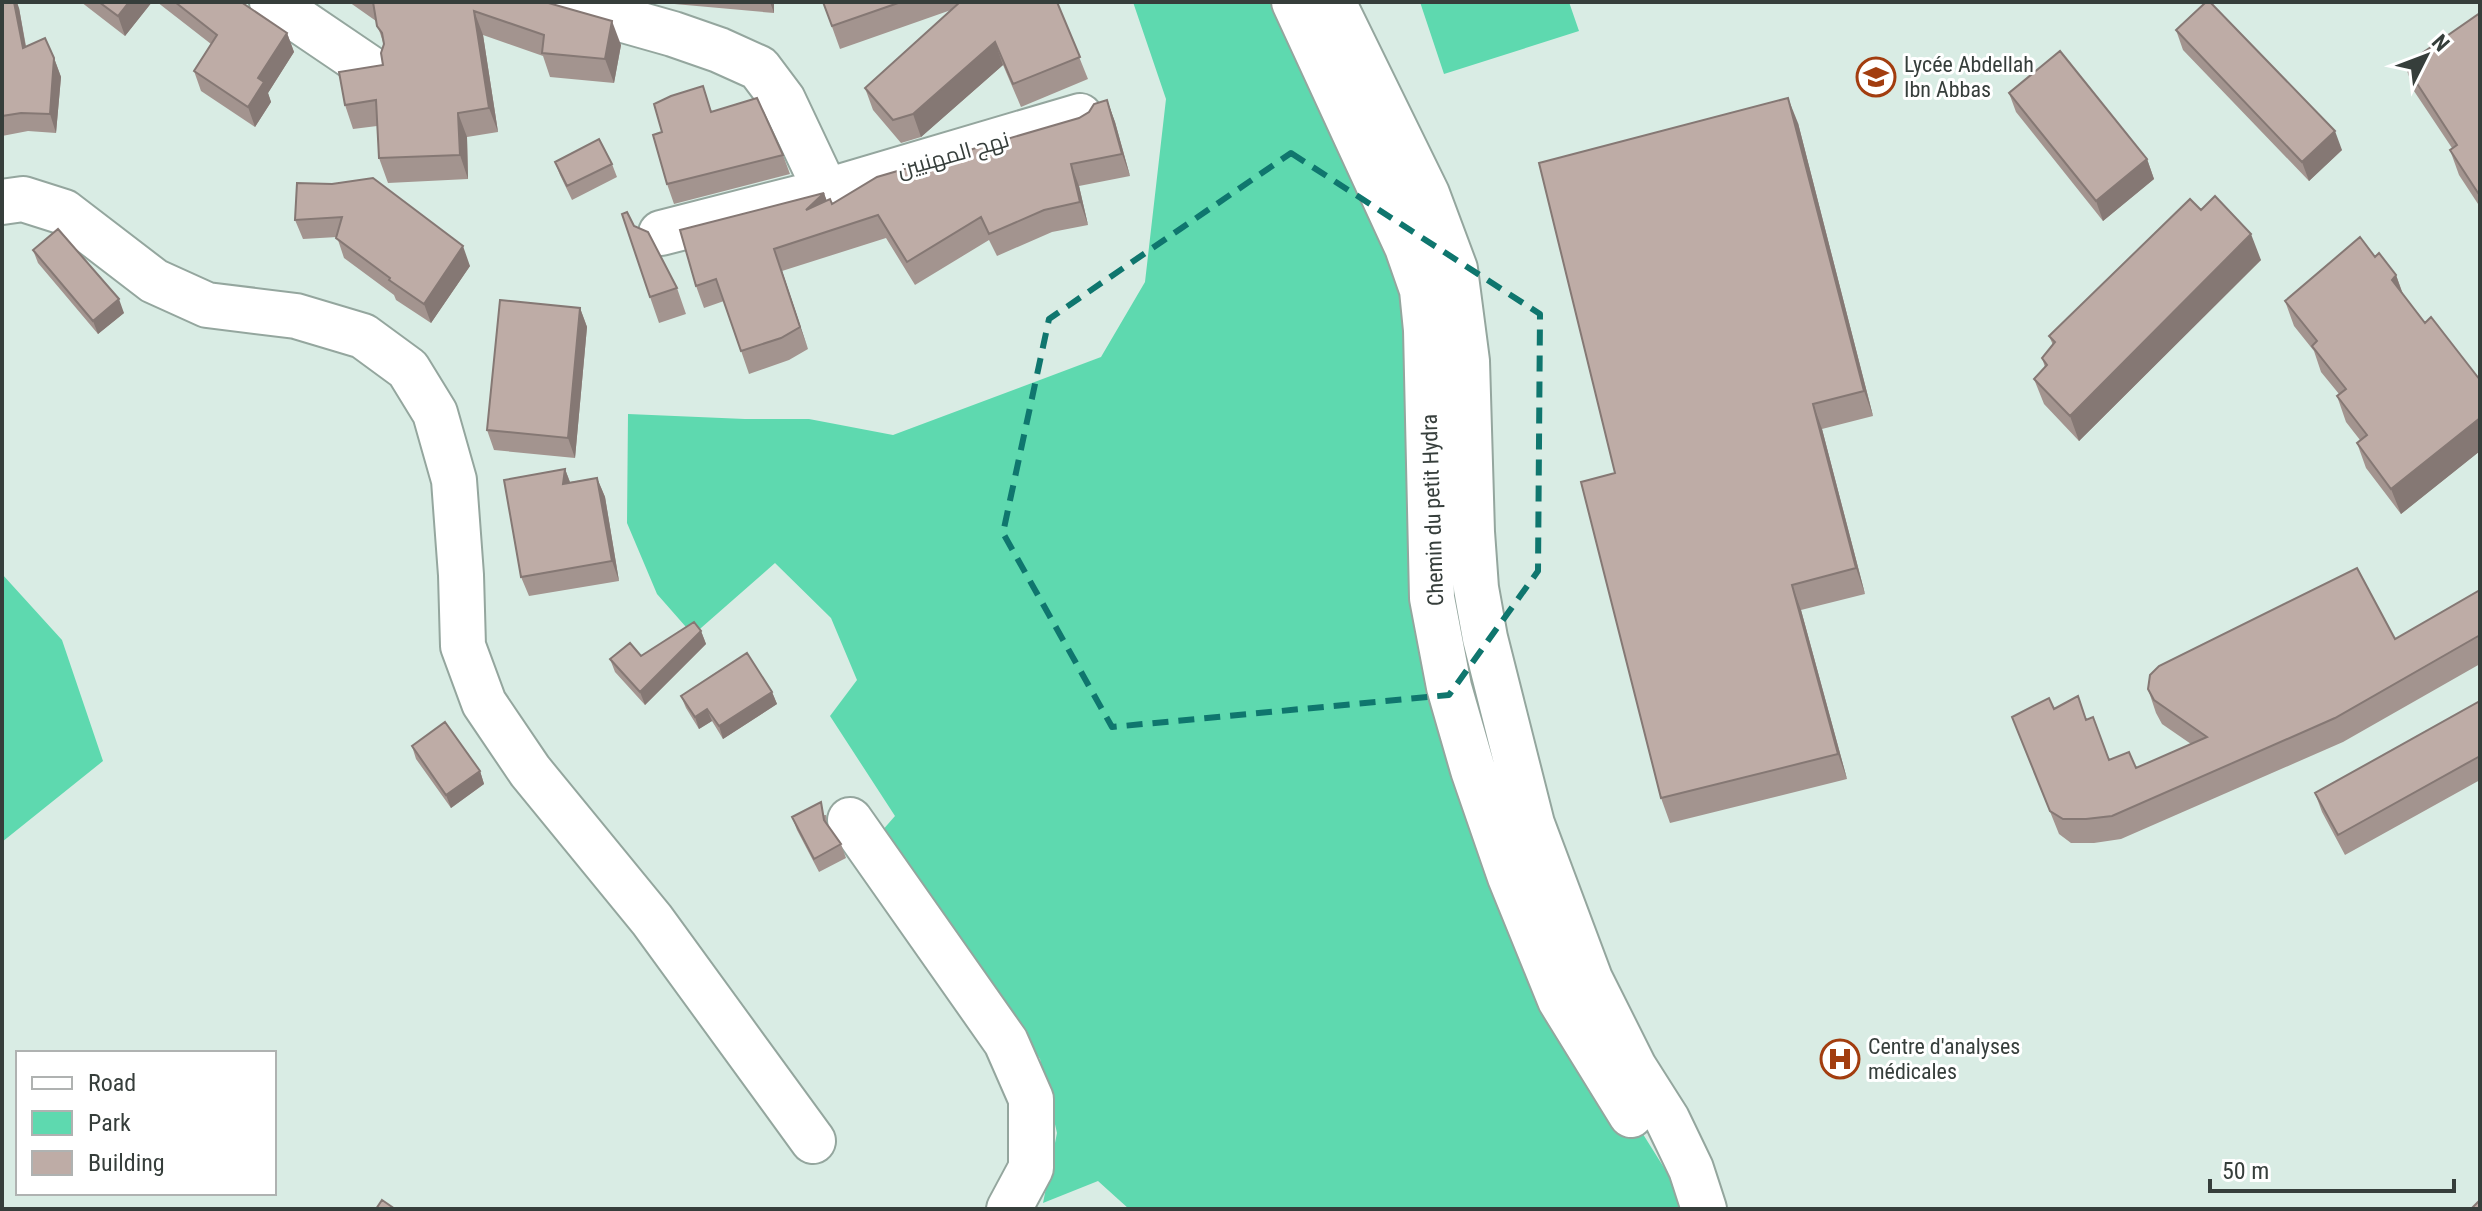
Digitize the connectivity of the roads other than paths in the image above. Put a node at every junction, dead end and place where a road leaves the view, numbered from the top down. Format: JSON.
{"nodes":[{"id":1,"x":272,"y":2,"type":"edge"},
{"id":2,"x":560,"y":2,"type":"edge"},
{"id":3,"x":1294,"y":2,"type":"edge"},
{"id":4,"x":1333,"y":2,"type":"edge"},
{"id":5,"x":368,"y":67,"type":"edge"},
{"id":6,"x":1080,"y":116,"type":"edge"},
{"id":7,"x":826,"y":191,"type":"junction"},
{"id":8,"x":2,"y":202,"type":"edge"},
{"id":9,"x":661,"y":233,"type":"dead end"},
{"id":10,"x":850,"y":820,"type":"dead end"},
{"id":11,"x":813,"y":1141,"type":"dead end"},
{"id":12,"x":1698,"y":1189,"type":"edge"},
{"id":13,"x":1009,"y":1209,"type":"edge"}],
"edges":[{"from":1,"to":5,"type":"street"},
{"from":2,"to":7,"type":"street"},
{"from":3,"to":12,"type":"street","name":"Chemin du petit Hydra"},
{"from":4,"to":12,"type":"street","name":"Chemin du petit Hydra"},
{"from":6,"to":7,"type":"street","name":"نهج المهنيين"},
{"from":7,"to":9,"type":"street","name":"نهج المهنيين"},
{"from":8,"to":11,"type":"street"},
{"from":10,"to":13,"type":"street"}]}
